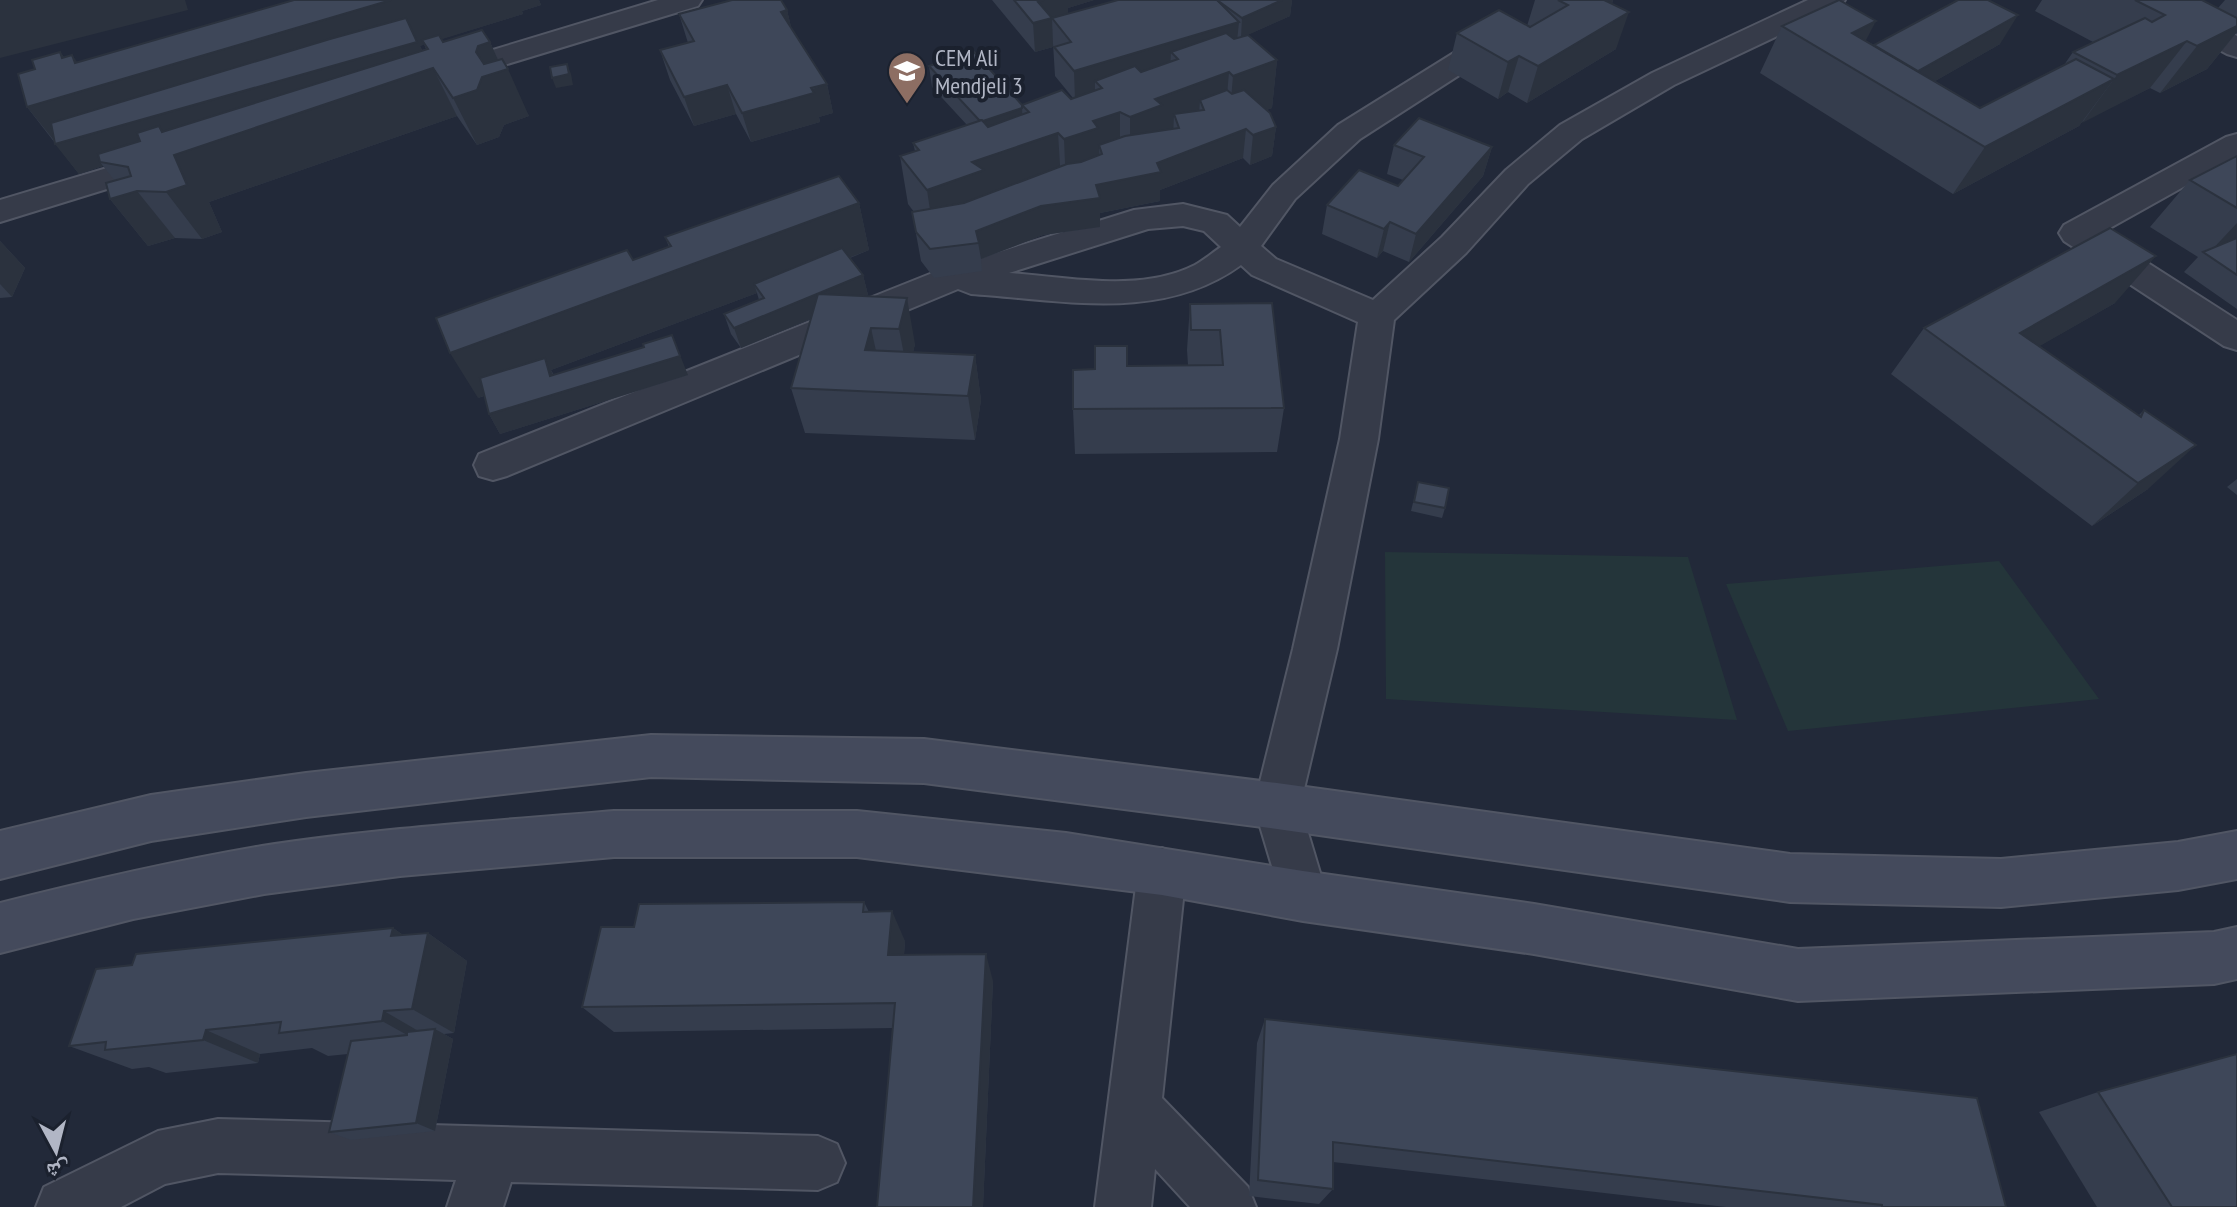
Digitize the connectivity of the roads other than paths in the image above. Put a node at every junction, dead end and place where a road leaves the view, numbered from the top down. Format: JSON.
{"nodes":[{"id":1,"x":688,"y":0,"type":"edge"},
{"id":2,"x":1831,"y":0,"type":"edge"},
{"id":3,"x":2149,"y":0,"type":"edge"},
{"id":4,"x":617,"y":9,"type":"edge"},
{"id":5,"x":1510,"y":31,"type":"edge"},
{"id":6,"x":2237,"y":48,"type":"edge"},
{"id":7,"x":411,"y":85,"type":"edge"},
{"id":8,"x":2237,"y":144,"type":"edge"},
{"id":9,"x":198,"y":150,"type":"edge"},
{"id":10,"x":0,"y":211,"type":"edge"},
{"id":11,"x":1241,"y":249,"type":"junction"},
{"id":12,"x":947,"y":280,"type":"junction"},
{"id":13,"x":1377,"y":316,"type":"junction"},
{"id":14,"x":2237,"y":337,"type":"edge"},
{"id":15,"x":493,"y":465,"type":"dead end"},
{"id":16,"x":1277,"y":806,"type":"junction"},
{"id":17,"x":0,"y":855,"type":"edge"},
{"id":18,"x":2237,"y":855,"type":"edge"},
{"id":19,"x":1162,"y":871,"type":"junction"},
{"id":20,"x":1303,"y":896,"type":"junction"},
{"id":21,"x":0,"y":928,"type":"edge"},
{"id":22,"x":2237,"y":953,"type":"edge"},
{"id":23,"x":1135,"y":1108,"type":"junction"},
{"id":24,"x":492,"y":1154,"type":"junction"},
{"id":25,"x":818,"y":1163,"type":"dead end"},
{"id":26,"x":64,"y":1207,"type":"edge"},
{"id":27,"x":475,"y":1207,"type":"edge"},
{"id":28,"x":1123,"y":1207,"type":"edge"},
{"id":29,"x":1228,"y":1207,"type":"edge"}],
"edges":[{"from":1,"to":4,"type":"street"},
{"from":2,"to":13,"type":"street"},
{"from":3,"to":6,"type":"street"},
{"from":4,"to":7,"type":"street"},
{"from":5,"to":11,"type":"street"},
{"from":8,"to":14,"type":"street"},
{"from":9,"to":10,"type":"street"},
{"from":11,"to":12,"type":"street"},
{"from":11,"to":12,"type":"street"},
{"from":11,"to":13,"type":"street"},
{"from":12,"to":15,"type":"street"},
{"from":13,"to":16,"type":"street"},
{"from":16,"to":17,"type":"main road"},
{"from":16,"to":18,"type":"main road"},
{"from":16,"to":20,"type":"street"},
{"from":19,"to":20,"type":"main road"},
{"from":19,"to":21,"type":"main road"},
{"from":19,"to":23,"type":"street"},
{"from":20,"to":22,"type":"main road"},
{"from":23,"to":28,"type":"street"},
{"from":23,"to":29,"type":"street"},
{"from":24,"to":25,"type":"street"},
{"from":24,"to":26,"type":"street"},
{"from":24,"to":27,"type":"street"}]}
